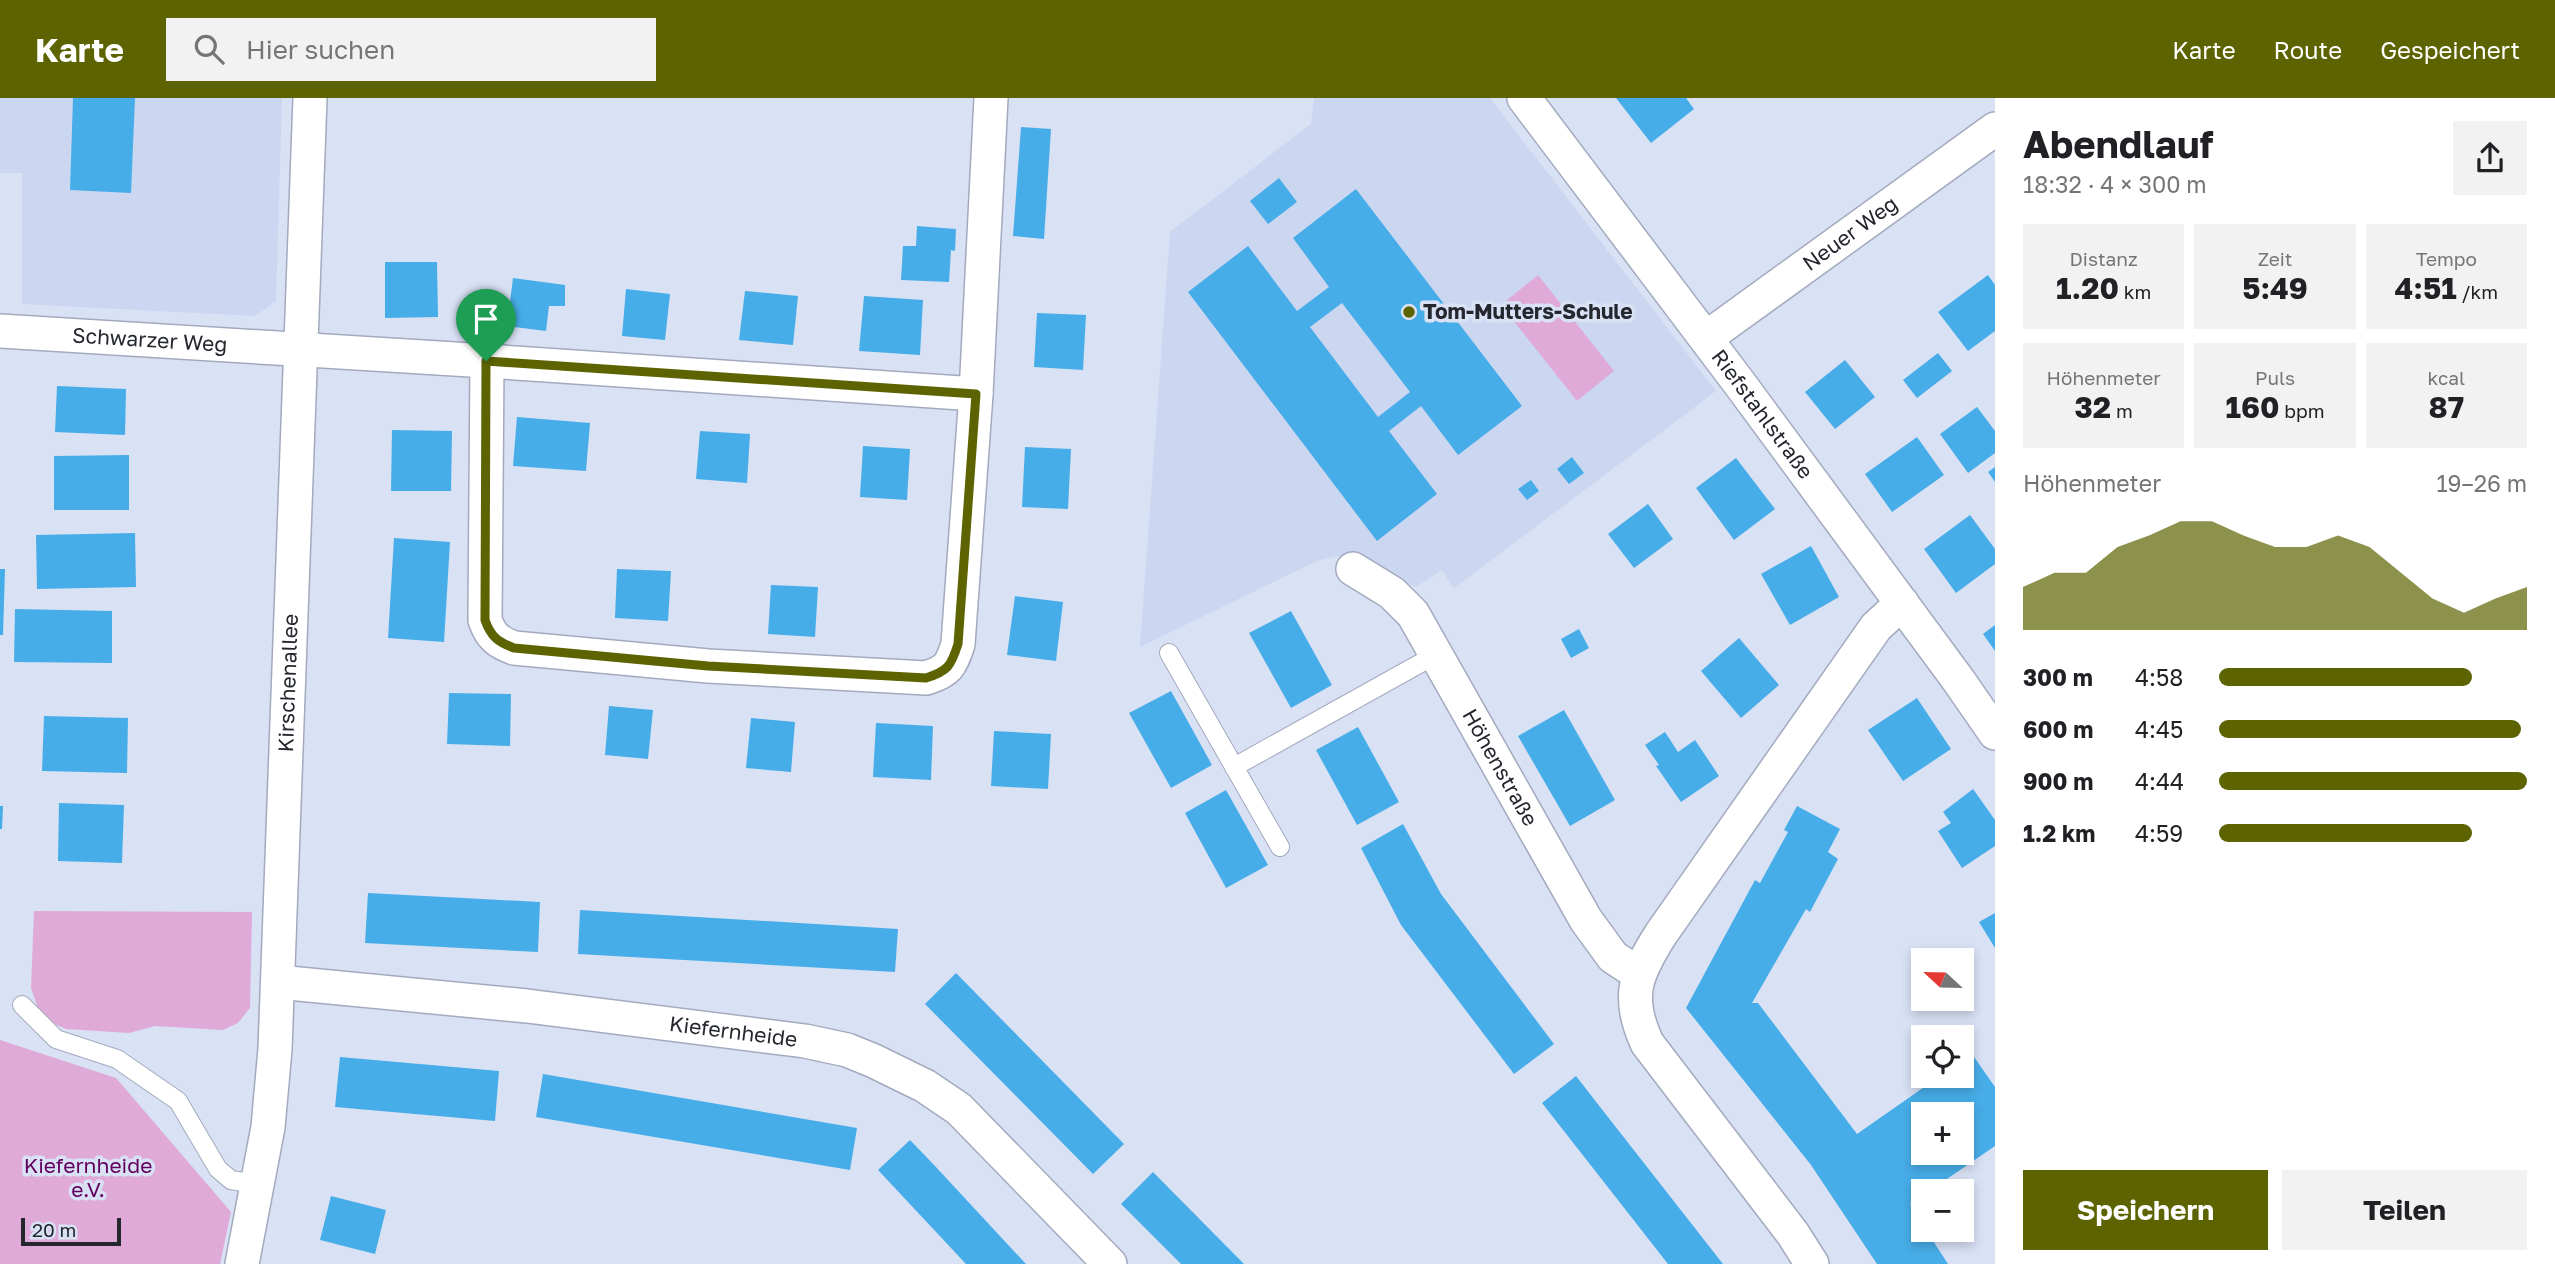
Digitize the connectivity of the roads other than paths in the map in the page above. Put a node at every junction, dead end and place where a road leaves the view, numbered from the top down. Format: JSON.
{"nodes":[{"id":1,"x":310,"y":98,"type":"edge"},
{"id":2,"x":991,"y":98,"type":"edge"},
{"id":3,"x":1524,"y":98,"type":"edge"},
{"id":4,"x":1995,"y":129,"type":"edge"},
{"id":5,"x":0,"y":331,"type":"edge"},
{"id":6,"x":1706,"y":338,"type":"junction"},
{"id":7,"x":300,"y":351,"type":"junction"},
{"id":8,"x":486,"y":361,"type":"junction"},
{"id":9,"x":976,"y":394,"type":"junction"},
{"id":10,"x":1353,"y":569,"type":"dead end"},
{"id":11,"x":1902,"y":603,"type":"junction"},
{"id":12,"x":1169,"y":653,"type":"dead end"},
{"id":13,"x":1437,"y":654,"type":"junction"},
{"id":14,"x":1995,"y":733,"type":"edge"},
{"id":15,"x":1234,"y":767,"type":"junction"},
{"id":16,"x":1280,"y":847,"type":"dead end"},
{"id":17,"x":1639,"y":974,"type":"junction"},
{"id":18,"x":278,"y":982,"type":"junction"},
{"id":19,"x":22,"y":1005,"type":"dead end"},
{"id":20,"x":257,"y":1184,"type":"junction"},
{"id":21,"x":242,"y":1264,"type":"edge"},
{"id":22,"x":1110,"y":1264,"type":"edge"},
{"id":23,"x":1812,"y":1264,"type":"edge"}],
"edges":[{"from":1,"to":7,"type":"street","name":"Kirschenallee"},
{"from":2,"to":9,"type":"street"},
{"from":3,"to":6,"type":"street","name":"Riefstahlstraße"},
{"from":4,"to":6,"type":"street","name":"Neuer Weg"},
{"from":5,"to":7,"type":"street","name":"Schwarzer Weg"},
{"from":6,"to":11,"type":"street","name":"Riefstahlstraße"},
{"from":7,"to":8,"type":"street","name":"Schwarzer Weg"},
{"from":7,"to":18,"type":"street","name":"Kirschenallee"},
{"from":8,"to":9,"type":"street","name":"Schwarzer Weg"},
{"from":8,"to":9,"type":"street"},
{"from":10,"to":13,"type":"street","name":"Höhenstraße"},
{"from":11,"to":14,"type":"street","name":"Riefstahlstraße"},
{"from":11,"to":17,"type":"street"},
{"from":12,"to":15,"type":"lane"},
{"from":13,"to":15,"type":"lane"},
{"from":13,"to":17,"type":"street","name":"Höhenstraße"},
{"from":15,"to":16,"type":"lane"},
{"from":17,"to":23,"type":"street"},
{"from":18,"to":20,"type":"street","name":"Kirschenallee"},
{"from":18,"to":22,"type":"street","name":"Kiefernheide"},
{"from":19,"to":20,"type":"lane"},
{"from":20,"to":21,"type":"street","name":"Kirschenallee"}]}
